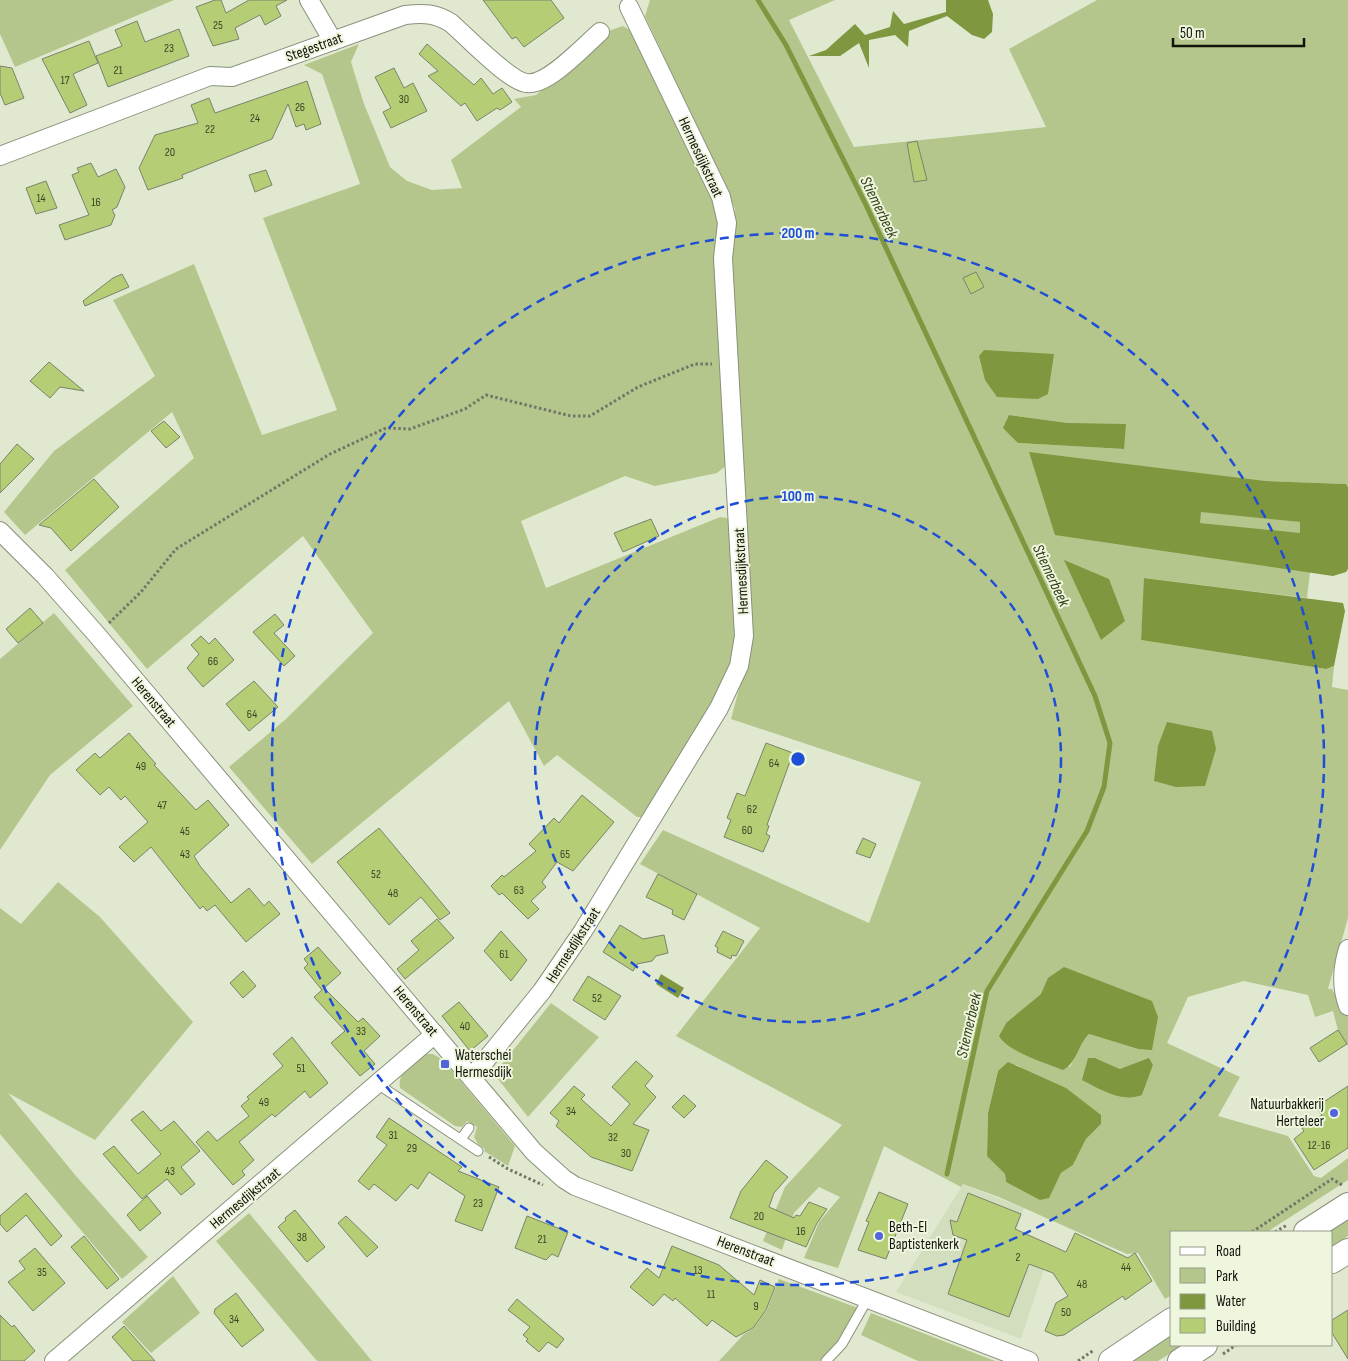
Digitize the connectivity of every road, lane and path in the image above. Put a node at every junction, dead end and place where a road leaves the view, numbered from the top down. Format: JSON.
{"nodes":[{"id":1,"x":309,"y":0,"type":"edge"},
{"id":2,"x":628,"y":8,"type":"edge"},
{"id":3,"x":600,"y":32,"type":"dead end"},
{"id":4,"x":333,"y":41,"type":"junction"},
{"id":5,"x":0,"y":156,"type":"edge"},
{"id":6,"x":695,"y":364,"type":"dead end"},
{"id":7,"x":0,"y":531,"type":"edge"},
{"id":8,"x":105,"y":626,"type":"dead end"},
{"id":9,"x":1348,"y":949,"type":"edge"},
{"id":10,"x":1348,"y":1006,"type":"edge"},
{"id":11,"x":435,"y":1034,"type":"junction"},
{"id":12,"x":472,"y":1077,"type":"junction"},
{"id":13,"x":376,"y":1083,"type":"junction"},
{"id":14,"x":469,"y":1128,"type":"dead end"},
{"id":15,"x":461,"y":1139,"type":"junction"},
{"id":16,"x":478,"y":1151,"type":"dead end"},
{"id":17,"x":496,"y":1161,"type":"dead end"},
{"id":18,"x":552,"y":1188,"type":"dead end"},
{"id":19,"x":1346,"y":1196,"type":"edge"},
{"id":20,"x":1254,"y":1231,"type":"edge"},
{"id":21,"x":1307,"y":1231,"type":"edge"},
{"id":22,"x":1348,"y":1251,"type":"edge"},
{"id":23,"x":1333,"y":1260,"type":"edge"},
{"id":24,"x":868,"y":1297,"type":"junction"},
{"id":25,"x":1170,"y":1321,"type":"edge"},
{"id":26,"x":1005,"y":1356,"type":"edge"},
{"id":27,"x":54,"y":1361,"type":"edge"},
{"id":28,"x":826,"y":1361,"type":"edge"},
{"id":29,"x":1029,"y":1361,"type":"edge"},
{"id":30,"x":1111,"y":1361,"type":"edge"}],
"edges":[{"from":1,"to":4,"type":"street"},
{"from":2,"to":12,"type":"street","name":"Hermesdijkstraat"},
{"from":3,"to":4,"type":"street","name":"Stegestraat"},
{"from":4,"to":5,"type":"street","name":"Stegestraat"},
{"from":6,"to":8,"type":"path"},
{"from":7,"to":11,"type":"street","name":"Herenstraat"},
{"from":9,"to":10,"type":"street"},
{"from":11,"to":12,"type":"street","name":"Herenstraat"},
{"from":11,"to":13,"type":"street","name":"Hermesdijkstraat"},
{"from":12,"to":24,"type":"street","name":"Herenstraat"},
{"from":13,"to":15,"type":"lane"},
{"from":13,"to":27,"type":"street","name":"Hermesdijkstraat"},
{"from":14,"to":15,"type":"lane"},
{"from":15,"to":16,"type":"lane"},
{"from":17,"to":18,"type":"path"},
{"from":19,"to":20,"type":"path"},
{"from":19,"to":21,"type":"main road"},
{"from":22,"to":23,"type":"main road"},
{"from":24,"to":26,"type":"street","name":"Herenstraat"},
{"from":24,"to":28,"type":"lane"},
{"from":25,"to":30,"type":"main road"},
{"from":26,"to":29,"type":"street","name":"Herenstraat"}]}
